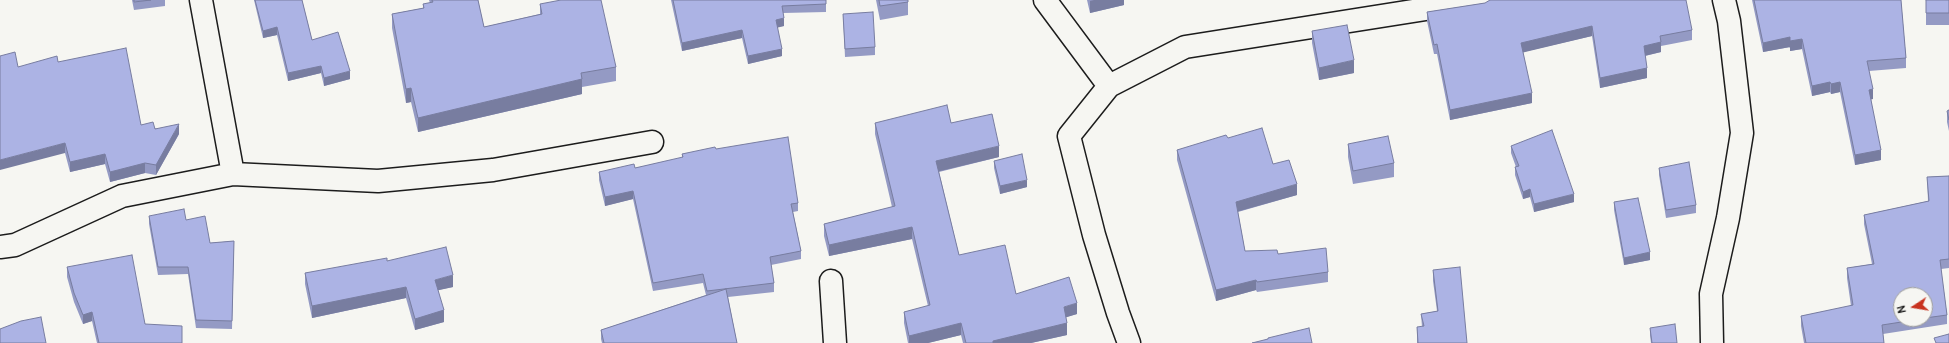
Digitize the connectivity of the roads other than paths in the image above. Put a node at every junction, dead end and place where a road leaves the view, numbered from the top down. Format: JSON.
{"nodes":[{"id":1,"x":201,"y":0,"type":"edge"},
{"id":2,"x":1045,"y":0,"type":"edge"},
{"id":3,"x":1483,"y":0,"type":"edge"},
{"id":4,"x":1724,"y":0,"type":"edge"},
{"id":5,"x":1109,"y":86,"type":"junction"},
{"id":6,"x":652,"y":142,"type":"dead end"},
{"id":7,"x":233,"y":174,"type":"junction"},
{"id":8,"x":0,"y":247,"type":"edge"},
{"id":9,"x":831,"y":281,"type":"dead end"},
{"id":10,"x":835,"y":343,"type":"edge"},
{"id":11,"x":1130,"y":343,"type":"edge"},
{"id":12,"x":1712,"y":343,"type":"edge"}],
"edges":[{"from":1,"to":7,"type":"street"},
{"from":2,"to":5,"type":"street"},
{"from":3,"to":5,"type":"street"},
{"from":4,"to":12,"type":"street"},
{"from":5,"to":11,"type":"street"},
{"from":6,"to":7,"type":"street"},
{"from":7,"to":8,"type":"street"},
{"from":9,"to":10,"type":"street"}]}
